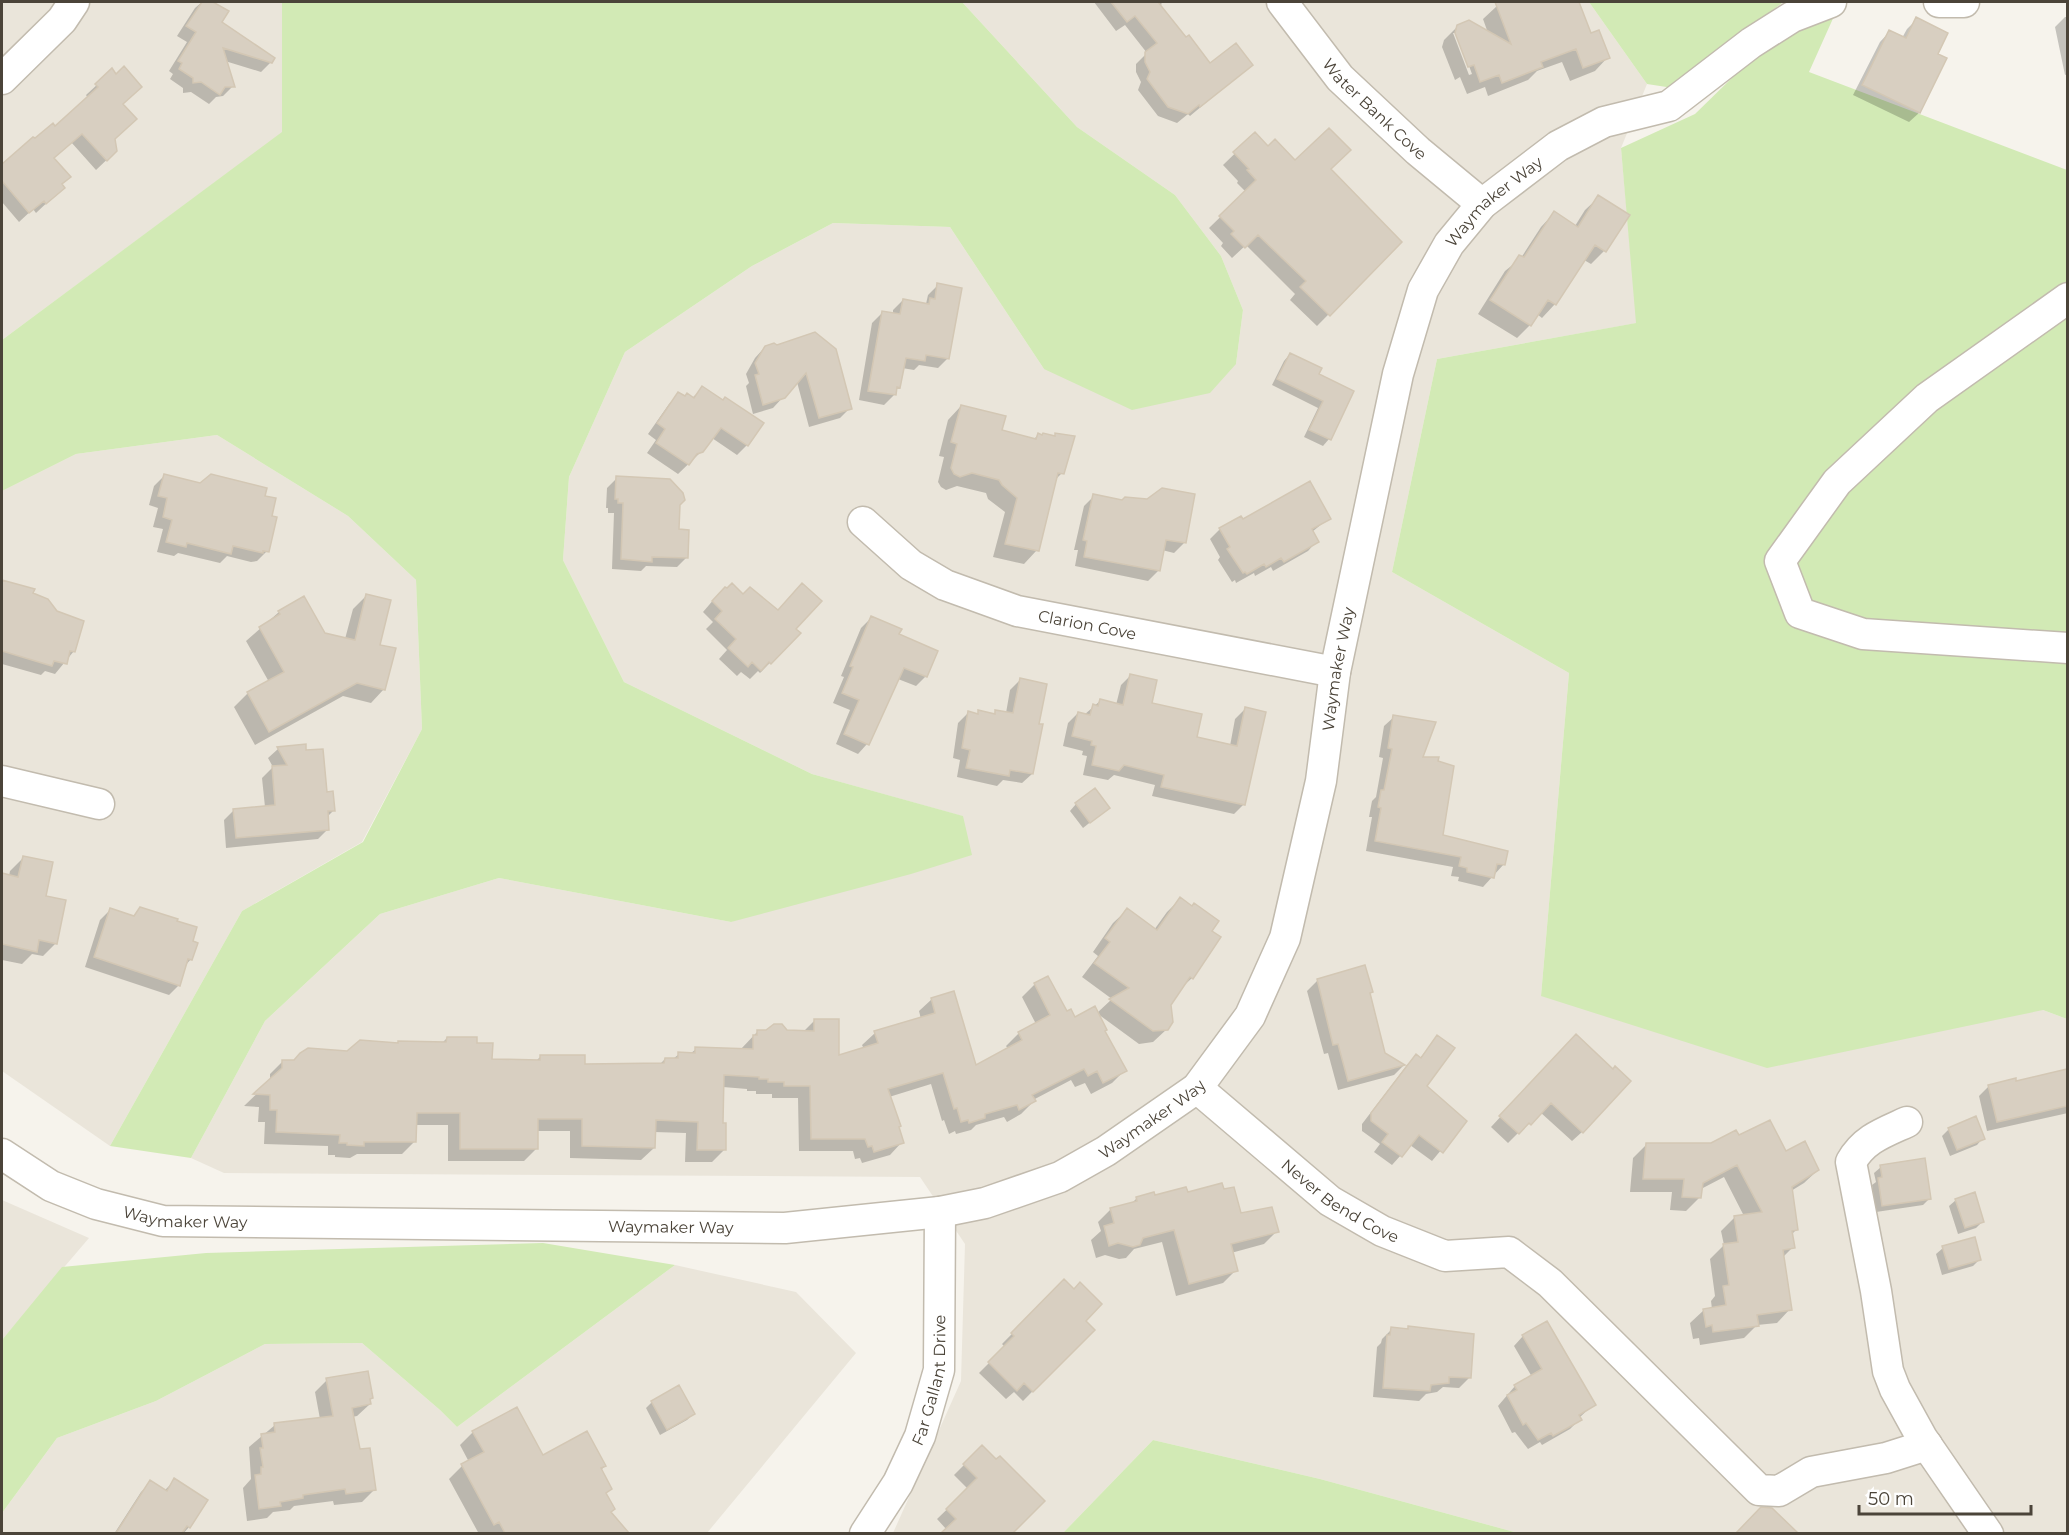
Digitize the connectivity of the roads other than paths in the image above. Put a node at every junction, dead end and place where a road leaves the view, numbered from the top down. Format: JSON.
{"nodes":[{"id":1,"x":74,"y":2,"type":"edge"},
{"id":2,"x":1282,"y":2,"type":"edge"},
{"id":3,"x":1831,"y":2,"type":"edge"},
{"id":4,"x":1939,"y":2,"type":"edge"},
{"id":5,"x":1964,"y":2,"type":"edge"},
{"id":6,"x":2,"y":79,"type":"edge"},
{"id":7,"x":1482,"y":204,"type":"junction"},
{"id":8,"x":2067,"y":298,"type":"edge"},
{"id":9,"x":864,"y":522,"type":"dead end"},
{"id":10,"x":2067,"y":648,"type":"edge"},
{"id":11,"x":1335,"y":672,"type":"junction"},
{"id":12,"x":2,"y":781,"type":"edge"},
{"id":13,"x":99,"y":804,"type":"dead end"},
{"id":14,"x":1197,"y":1088,"type":"junction"},
{"id":15,"x":1907,"y":1122,"type":"dead end"},
{"id":16,"x":2,"y":1154,"type":"edge"},
{"id":17,"x":940,"y":1212,"type":"junction"},
{"id":18,"x":1927,"y":1445,"type":"junction"},
{"id":19,"x":865,"y":1533,"type":"edge"},
{"id":20,"x":1988,"y":1533,"type":"edge"}],
"edges":[{"from":1,"to":6,"type":"street"},
{"from":2,"to":7,"type":"street","name":"Water Bank Cove"},
{"from":3,"to":7,"type":"street","name":"Waymaker Way"},
{"from":4,"to":5,"type":"street"},
{"from":7,"to":11,"type":"street","name":"Waymaker Way"},
{"from":8,"to":10,"type":"street"},
{"from":9,"to":11,"type":"street","name":"Clarion Cove"},
{"from":11,"to":14,"type":"street","name":"Waymaker Way"},
{"from":12,"to":13,"type":"street"},
{"from":14,"to":17,"type":"street","name":"Waymaker Way"},
{"from":14,"to":18,"type":"street","name":"Never Bend Cove"},
{"from":15,"to":18,"type":"street"},
{"from":16,"to":17,"type":"street","name":"Waymaker Way"},
{"from":17,"to":19,"type":"street","name":"Far Gallant Drive"},
{"from":18,"to":20,"type":"street"}]}
